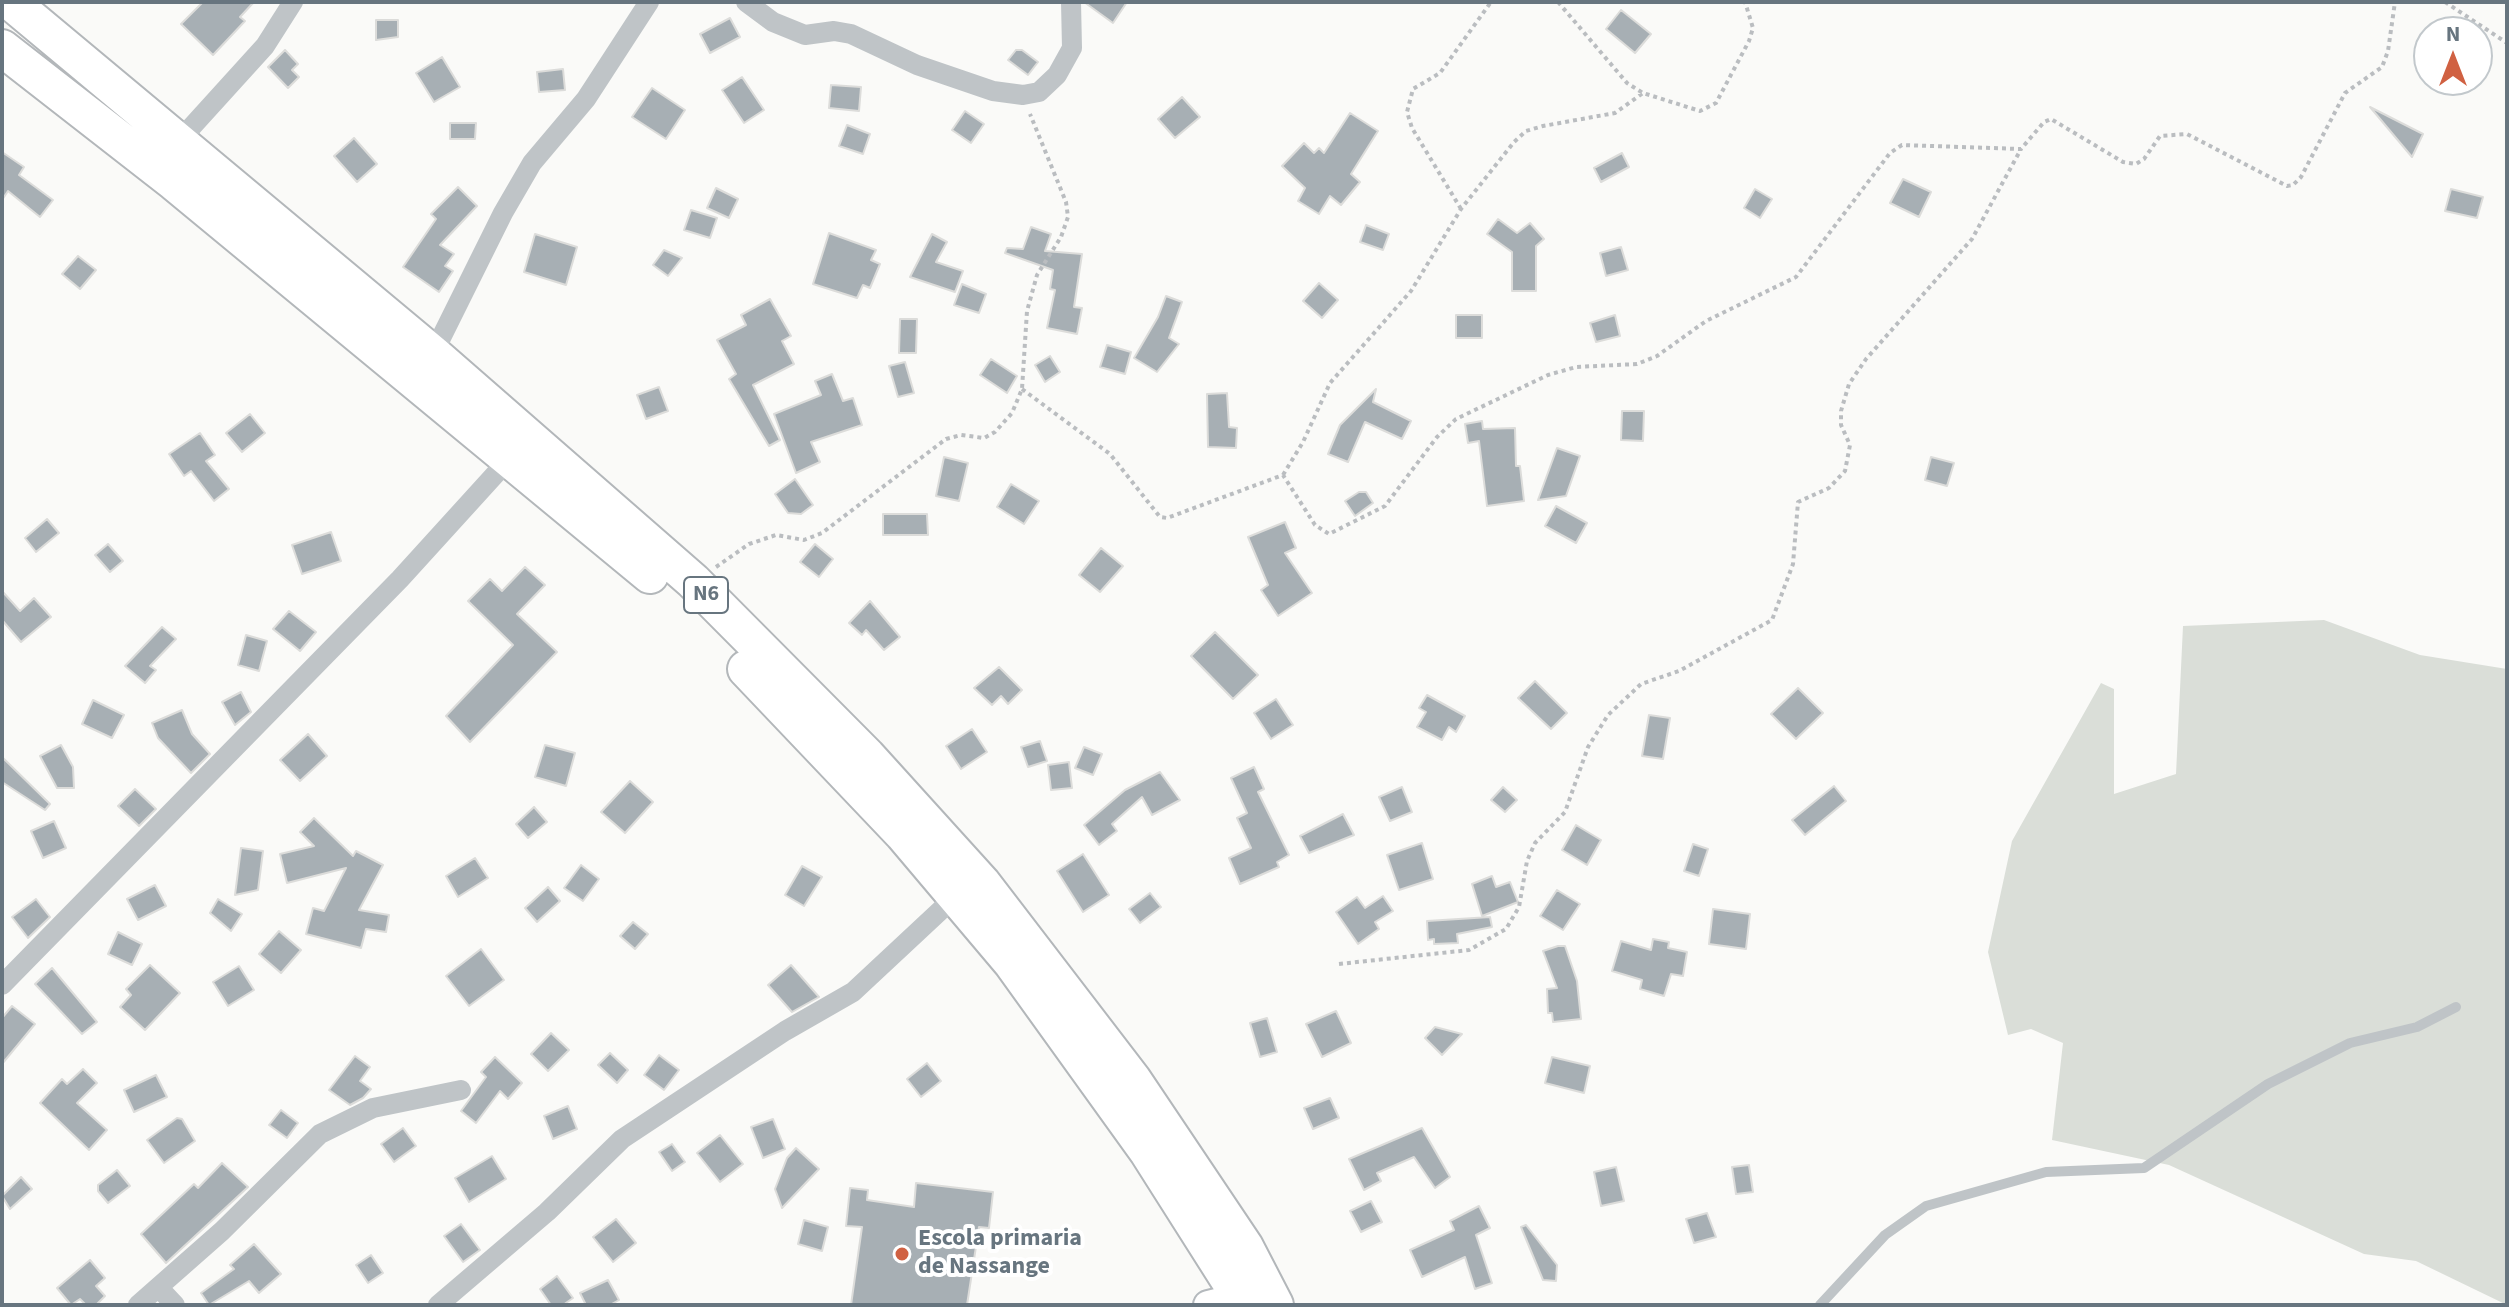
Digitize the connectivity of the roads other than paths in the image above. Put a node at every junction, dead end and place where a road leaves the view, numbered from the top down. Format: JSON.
{"nodes":[{"id":1,"x":11,"y":2,"type":"edge"},
{"id":2,"x":293,"y":2,"type":"edge"},
{"id":3,"x":649,"y":2,"type":"edge"},
{"id":4,"x":746,"y":2,"type":"edge"},
{"id":5,"x":1071,"y":2,"type":"edge"},
{"id":6,"x":2,"y":48,"type":"edge"},
{"id":7,"x":177,"y":143,"type":"junction"},
{"id":8,"x":426,"y":369,"type":"junction"},
{"id":9,"x":510,"y":458,"type":"junction"},
{"id":10,"x":957,"y":895,"type":"junction"},
{"id":11,"x":2,"y":985,"type":"edge"},
{"id":12,"x":2456,"y":1007,"type":"dead end"},
{"id":13,"x":461,"y":1090,"type":"dead end"},
{"id":14,"x":159,"y":1288,"type":"junction"},
{"id":15,"x":1231,"y":1302,"type":"edge"},
{"id":16,"x":138,"y":1305,"type":"edge"},
{"id":17,"x":175,"y":1305,"type":"edge"},
{"id":18,"x":438,"y":1305,"type":"edge"},
{"id":19,"x":1275,"y":1305,"type":"edge"},
{"id":20,"x":1820,"y":1305,"type":"edge"}],
"edges":[{"from":1,"to":7,"type":"highway","number":"N6"},
{"from":2,"to":7,"type":"street"},
{"from":3,"to":8,"type":"street"},
{"from":4,"to":5,"type":"street"},
{"from":6,"to":8,"type":"highway","number":"N6"},
{"from":7,"to":8,"type":"highway","number":"N6"},
{"from":8,"to":9,"type":"highway","number":"N6"},
{"from":8,"to":19,"type":"highway","number":"N6"},
{"from":9,"to":10,"type":"highway","number":"N6"},
{"from":9,"to":11,"type":"street"},
{"from":10,"to":15,"type":"highway","number":"N6"},
{"from":10,"to":18,"type":"street"},
{"from":12,"to":20,"type":"lane"},
{"from":13,"to":14,"type":"street"},
{"from":14,"to":16,"type":"street"},
{"from":14,"to":17,"type":"street"}]}
